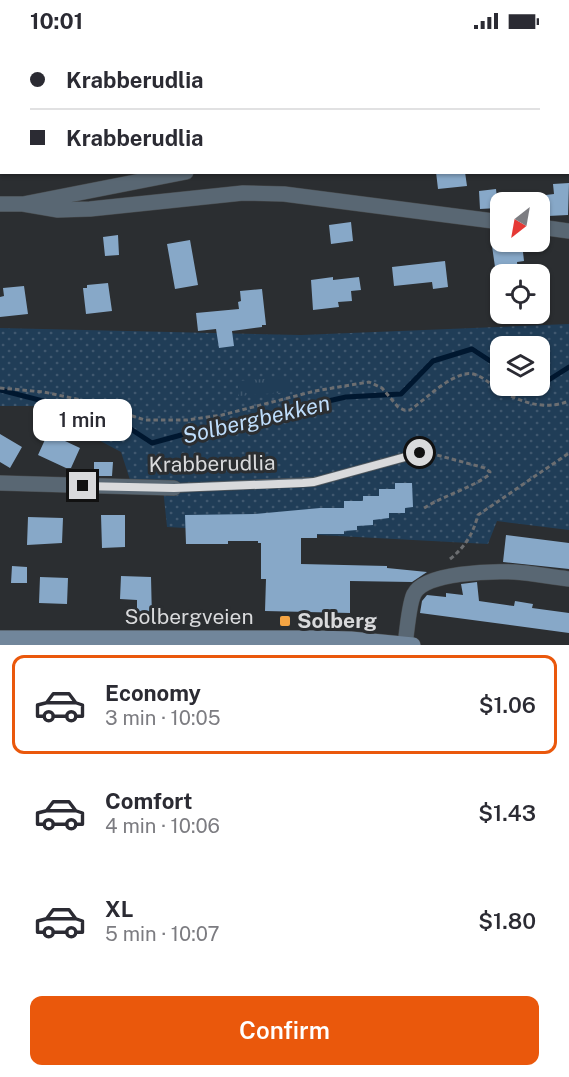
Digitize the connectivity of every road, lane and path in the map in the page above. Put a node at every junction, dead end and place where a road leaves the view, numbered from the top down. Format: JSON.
{"nodes":[{"id":1,"x":176,"y":174,"type":"edge"},
{"id":2,"x":0,"y":204,"type":"edge"},
{"id":3,"x":23,"y":204,"type":"junction"},
{"id":4,"x":490,"y":221,"type":"edge"},
{"id":5,"x":550,"y":228,"type":"edge"},
{"id":6,"x":569,"y":231,"type":"edge"},
{"id":7,"x":0,"y":388,"type":"edge"},
{"id":8,"x":569,"y":401,"type":"edge"},
{"id":9,"x":420,"y":453,"type":"joint"},
{"id":10,"x":569,"y":453,"type":"edge"},
{"id":11,"x":0,"y":483,"type":"edge"},
{"id":12,"x":174,"y":488,"type":"joint"},
{"id":13,"x":424,"y":508,"type":"dead end"},
{"id":14,"x":569,"y":579,"type":"edge"},
{"id":15,"x":436,"y":580,"type":"junction"},
{"id":16,"x":0,"y":638,"type":"edge"},
{"id":17,"x":350,"y":642,"type":"edge"},
{"id":18,"x":409,"y":644,"type":"edge"}],
"edges":[{"from":1,"to":3,"type":"street"},
{"from":2,"to":3,"type":"street"},
{"from":3,"to":4,"type":"street"},
{"from":5,"to":6,"type":"street"},
{"from":7,"to":8,"type":"path"},
{"from":9,"to":12,"type":"lane","name":"Krabberudlia"},
{"from":9,"to":13,"type":"path"},
{"from":10,"to":15,"type":"path"},
{"from":11,"to":12,"type":"street","name":"Krabberudlia"},
{"from":14,"to":15,"type":"street"},
{"from":15,"to":18,"type":"street"},
{"from":16,"to":17,"type":"street","name":"Solbergveien"},
{"from":17,"to":18,"type":"street","name":"Solbergveien"}]}
